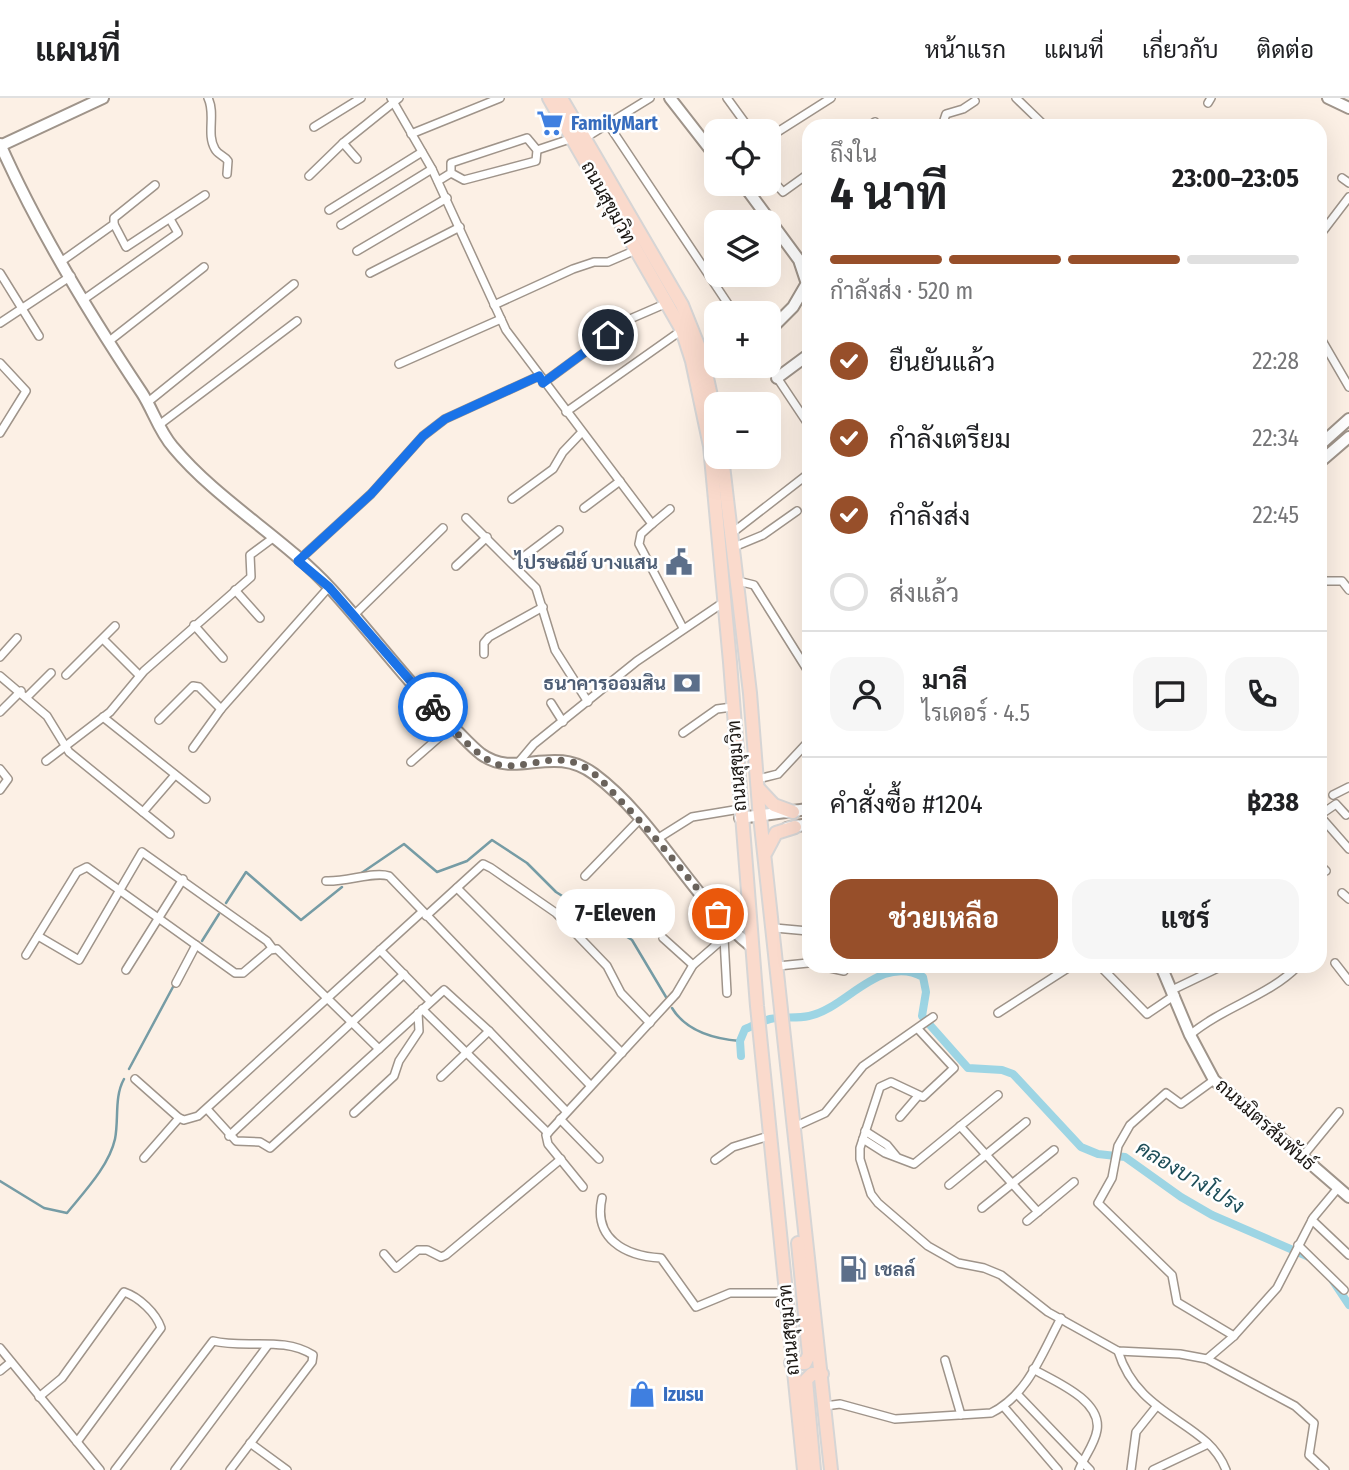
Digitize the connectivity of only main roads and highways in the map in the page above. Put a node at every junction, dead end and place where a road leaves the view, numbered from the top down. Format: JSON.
{"nodes":[{"id":1,"x":549,"y":98,"type":"edge"},
{"id":2,"x":564,"y":99,"type":"edge"},
{"id":3,"x":579,"y":138,"type":"junction"},
{"id":4,"x":710,"y":392,"type":"edge"},
{"id":5,"x":724,"y":469,"type":"edge"},
{"id":6,"x":758,"y":784,"type":"junction"},
{"id":7,"x":793,"y":812,"type":"road end"},
{"id":8,"x":795,"y":827,"type":"road end"},
{"id":9,"x":765,"y":856,"type":"junction"},
{"id":10,"x":802,"y":1212,"type":"junction"},
{"id":11,"x":791,"y":1363,"type":"junction"},
{"id":12,"x":822,"y":1374,"type":"junction"},
{"id":13,"x":804,"y":1470,"type":"edge"},
{"id":14,"x":814,"y":1470,"type":"edge"},
{"id":15,"x":831,"y":1470,"type":"edge"}],
"edges":[{"from":1,"to":3,"type":"main road","name":"ถนนสุขุมวิท"},
{"from":2,"to":3,"type":"main road","name":"ถนนสุขุมวิท"},
{"from":3,"to":4,"type":"main road","name":"ถนนสุขุมวิท"},
{"from":3,"to":11,"type":"main road","name":"ถนนสุขุมวิท"},
{"from":5,"to":6,"type":"main road","name":"ถนนสุขุมวิท"},
{"from":6,"to":7,"type":"main road"},
{"from":6,"to":9,"type":"main road","name":"ถนนสุขุมวิท"},
{"from":8,"to":9,"type":"main road"},
{"from":9,"to":10,"type":"main road","name":"ถนนสุขุมวิท"},
{"from":10,"to":11,"type":"main road"},
{"from":10,"to":12,"type":"main road","name":"ถนนสุขุมวิท"},
{"from":11,"to":13,"type":"main road","name":"ถนนสุขุมวิท"},
{"from":12,"to":14,"type":"main road"},
{"from":12,"to":15,"type":"main road","name":"ถนนสุขุมวิท"}]}
